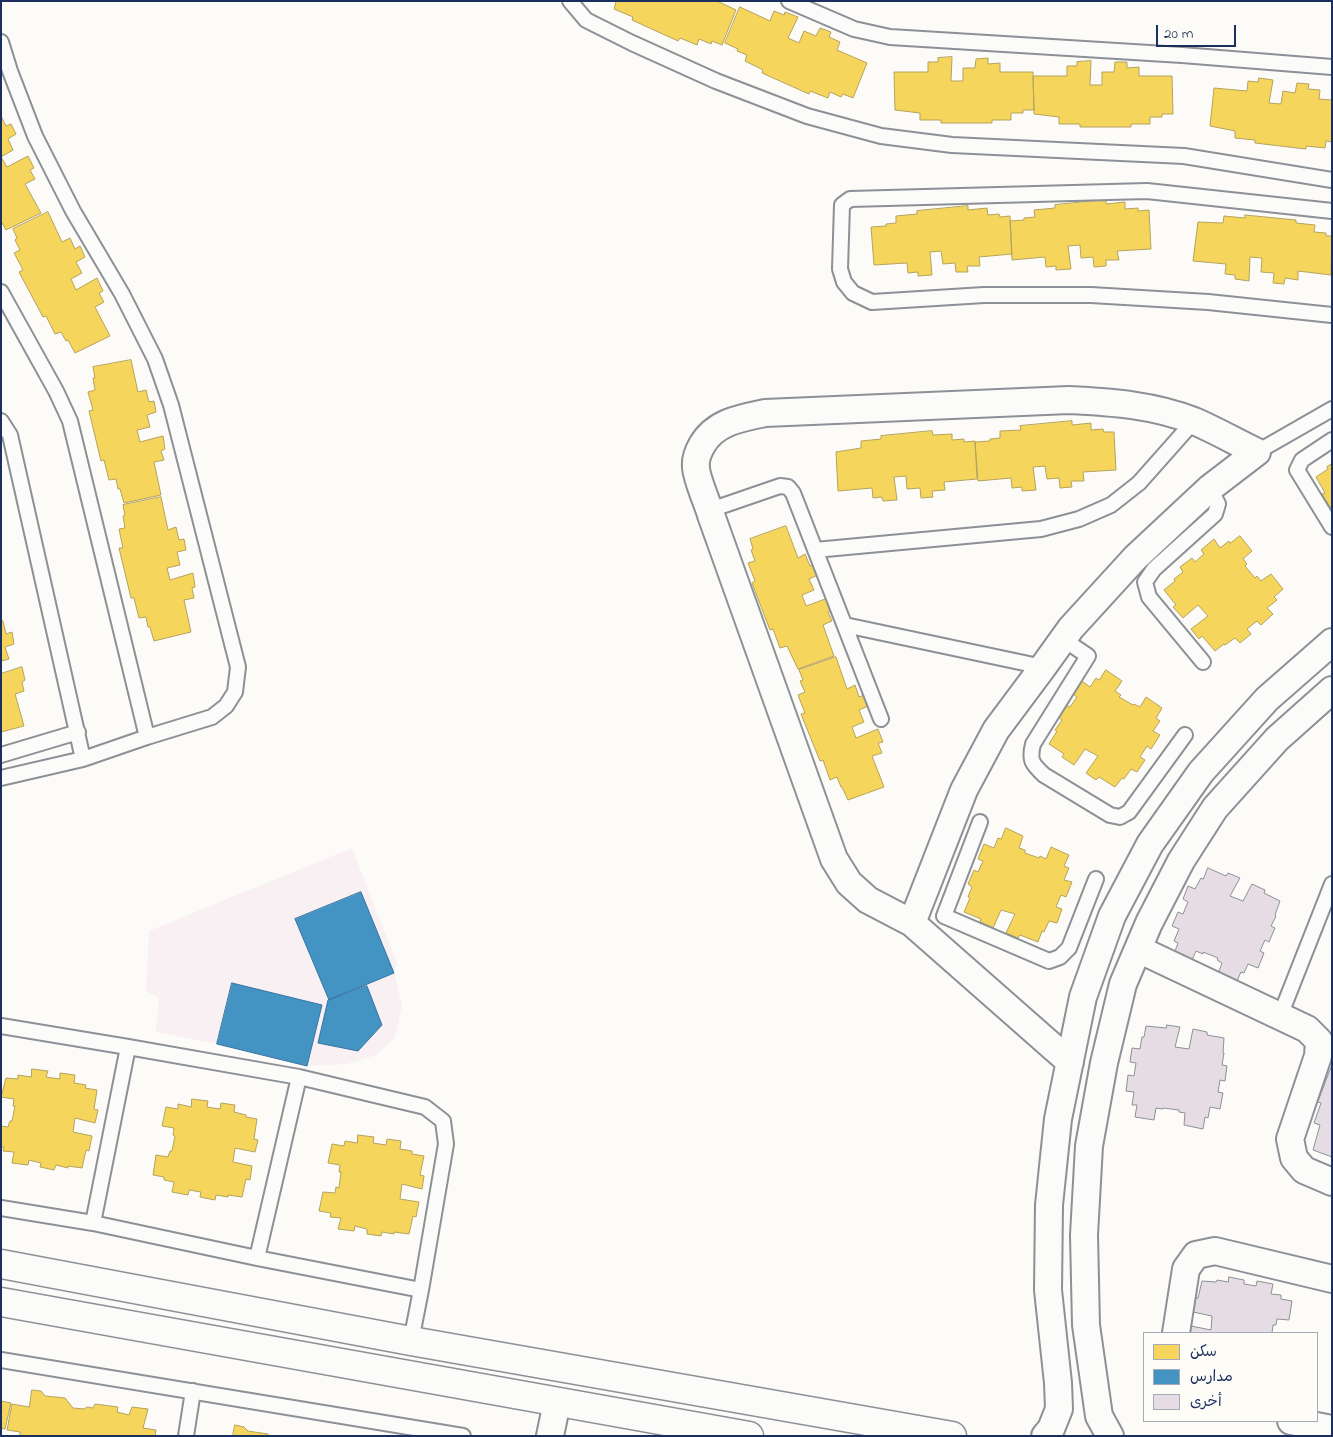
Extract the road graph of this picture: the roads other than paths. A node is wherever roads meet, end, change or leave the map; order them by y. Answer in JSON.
{"nodes":[{"id":1,"x":570,"y":1,"type":"edge"},
{"id":2,"x":789,"y":1,"type":"edge"},
{"id":3,"x":1,"y":42,"type":"edge"},
{"id":4,"x":1332,"y":67,"type":"edge"},
{"id":5,"x":1332,"y":180,"type":"edge"},
{"id":6,"x":1332,"y":211,"type":"edge"},
{"id":7,"x":1,"y":292,"type":"edge"},
{"id":8,"x":1332,"y":315,"type":"edge"},
{"id":9,"x":1332,"y":409,"type":"edge"},
{"id":10,"x":1194,"y":421,"type":"junction"},
{"id":11,"x":1,"y":422,"type":"edge"},
{"id":12,"x":1332,"y":440,"type":"edge"},
{"id":13,"x":1257,"y":452,"type":"junction"},
{"id":14,"x":1210,"y":488,"type":"junction"},
{"id":15,"x":711,"y":515,"type":"junction"},
{"id":16,"x":1332,"y":527,"type":"edge"},
{"id":17,"x":815,"y":550,"type":"junction"},
{"id":18,"x":845,"y":625,"type":"junction"},
{"id":19,"x":1063,"y":639,"type":"junction"},
{"id":20,"x":1332,"y":642,"type":"edge"},
{"id":21,"x":1203,"y":662,"type":"dead end"},
{"id":22,"x":1042,"y":667,"type":"junction"},
{"id":23,"x":1332,"y":690,"type":"edge"},
{"id":24,"x":881,"y":719,"type":"dead end"},
{"id":25,"x":78,"y":732,"type":"junction"},
{"id":26,"x":1185,"y":735,"type":"dead end"},
{"id":27,"x":147,"y":737,"type":"junction"},
{"id":28,"x":1,"y":755,"type":"edge"},
{"id":29,"x":83,"y":759,"type":"junction"},
{"id":30,"x":1,"y":778,"type":"edge"},
{"id":31,"x":980,"y":822,"type":"dead end"},
{"id":32,"x":1096,"y":880,"type":"dead end"},
{"id":33,"x":1332,"y":884,"type":"edge"},
{"id":34,"x":912,"y":923,"type":"junction"},
{"id":35,"x":939,"y":929,"type":"junction"},
{"id":36,"x":1138,"y":949,"type":"junction"},
{"id":37,"x":1280,"y":1016,"type":"junction"},
{"id":38,"x":1,"y":1026,"type":"edge"},
{"id":39,"x":128,"y":1047,"type":"junction"},
{"id":40,"x":1070,"y":1062,"type":"junction"},
{"id":41,"x":299,"y":1077,"type":"junction"},
{"id":42,"x":1332,"y":1182,"type":"edge"},
{"id":43,"x":1,"y":1208,"type":"edge"},
{"id":44,"x":93,"y":1223,"type":"junction"},
{"id":45,"x":256,"y":1258,"type":"junction"},
{"id":46,"x":1,"y":1264,"type":"edge"},
{"id":47,"x":1332,"y":1279,"type":"edge"},
{"id":48,"x":421,"y":1290,"type":"junction"},
{"id":49,"x":1,"y":1302,"type":"edge"},
{"id":50,"x":1176,"y":1332,"type":"edge"},
{"id":51,"x":410,"y":1341,"type":"junction"},
{"id":52,"x":1,"y":1360,"type":"edge"},
{"id":53,"x":194,"y":1391,"type":"junction"},
{"id":54,"x":557,"y":1402,"type":"junction"},
{"id":55,"x":1296,"y":1422,"type":"edge"},
{"id":56,"x":1332,"y":1429,"type":"edge"},
{"id":57,"x":186,"y":1436,"type":"edge"},
{"id":58,"x":463,"y":1436,"type":"edge"},
{"id":59,"x":550,"y":1436,"type":"edge"},
{"id":60,"x":749,"y":1436,"type":"edge"},
{"id":61,"x":952,"y":1436,"type":"edge"},
{"id":62,"x":1045,"y":1436,"type":"edge"},
{"id":63,"x":1110,"y":1436,"type":"edge"}],
"edges":[{"from":1,"to":5,"type":"lane"},
{"from":2,"to":4,"type":"lane"},
{"from":3,"to":27,"type":"lane"},
{"from":6,"to":8,"type":"lane"},
{"from":7,"to":27,"type":"lane"},
{"from":9,"to":13,"type":"lane"},
{"from":10,"to":13,"type":"street"},
{"from":10,"to":15,"type":"street"},
{"from":10,"to":17,"type":"lane"},
{"from":11,"to":25,"type":"lane"},
{"from":12,"to":16,"type":"lane"},
{"from":13,"to":14,"type":"street"},
{"from":14,"to":19,"type":"street"},
{"from":14,"to":21,"type":"lane"},
{"from":15,"to":17,"type":"lane"},
{"from":15,"to":34,"type":"street"},
{"from":17,"to":18,"type":"lane"},
{"from":18,"to":22,"type":"lane"},
{"from":18,"to":24,"type":"lane"},
{"from":19,"to":22,"type":"street"},
{"from":19,"to":26,"type":"lane"},
{"from":20,"to":40,"type":"street"},
{"from":22,"to":34,"type":"street"},
{"from":23,"to":36,"type":"street"},
{"from":25,"to":28,"type":"lane"},
{"from":25,"to":29,"type":"lane"},
{"from":27,"to":29,"type":"lane"},
{"from":29,"to":30,"type":"lane"},
{"from":31,"to":35,"type":"lane"},
{"from":32,"to":35,"type":"lane"},
{"from":33,"to":37,"type":"lane"},
{"from":34,"to":35,"type":"street"},
{"from":35,"to":40,"type":"street"},
{"from":36,"to":37,"type":"street"},
{"from":36,"to":63,"type":"street"},
{"from":37,"to":42,"type":"street"},
{"from":38,"to":39,"type":"lane"},
{"from":39,"to":41,"type":"lane"},
{"from":39,"to":44,"type":"lane"},
{"from":40,"to":62,"type":"street"},
{"from":41,"to":45,"type":"lane"},
{"from":41,"to":48,"type":"lane"},
{"from":43,"to":44,"type":"lane"},
{"from":44,"to":45,"type":"lane"},
{"from":45,"to":48,"type":"lane"},
{"from":46,"to":51,"type":"street"},
{"from":47,"to":50,"type":"street"},
{"from":48,"to":51,"type":"lane"},
{"from":49,"to":54,"type":"street"},
{"from":51,"to":61,"type":"street"},
{"from":52,"to":53,"type":"lane"},
{"from":53,"to":57,"type":"lane"},
{"from":53,"to":58,"type":"lane"},
{"from":54,"to":59,"type":"street"},
{"from":54,"to":60,"type":"street"},
{"from":55,"to":56,"type":"street"}]}
